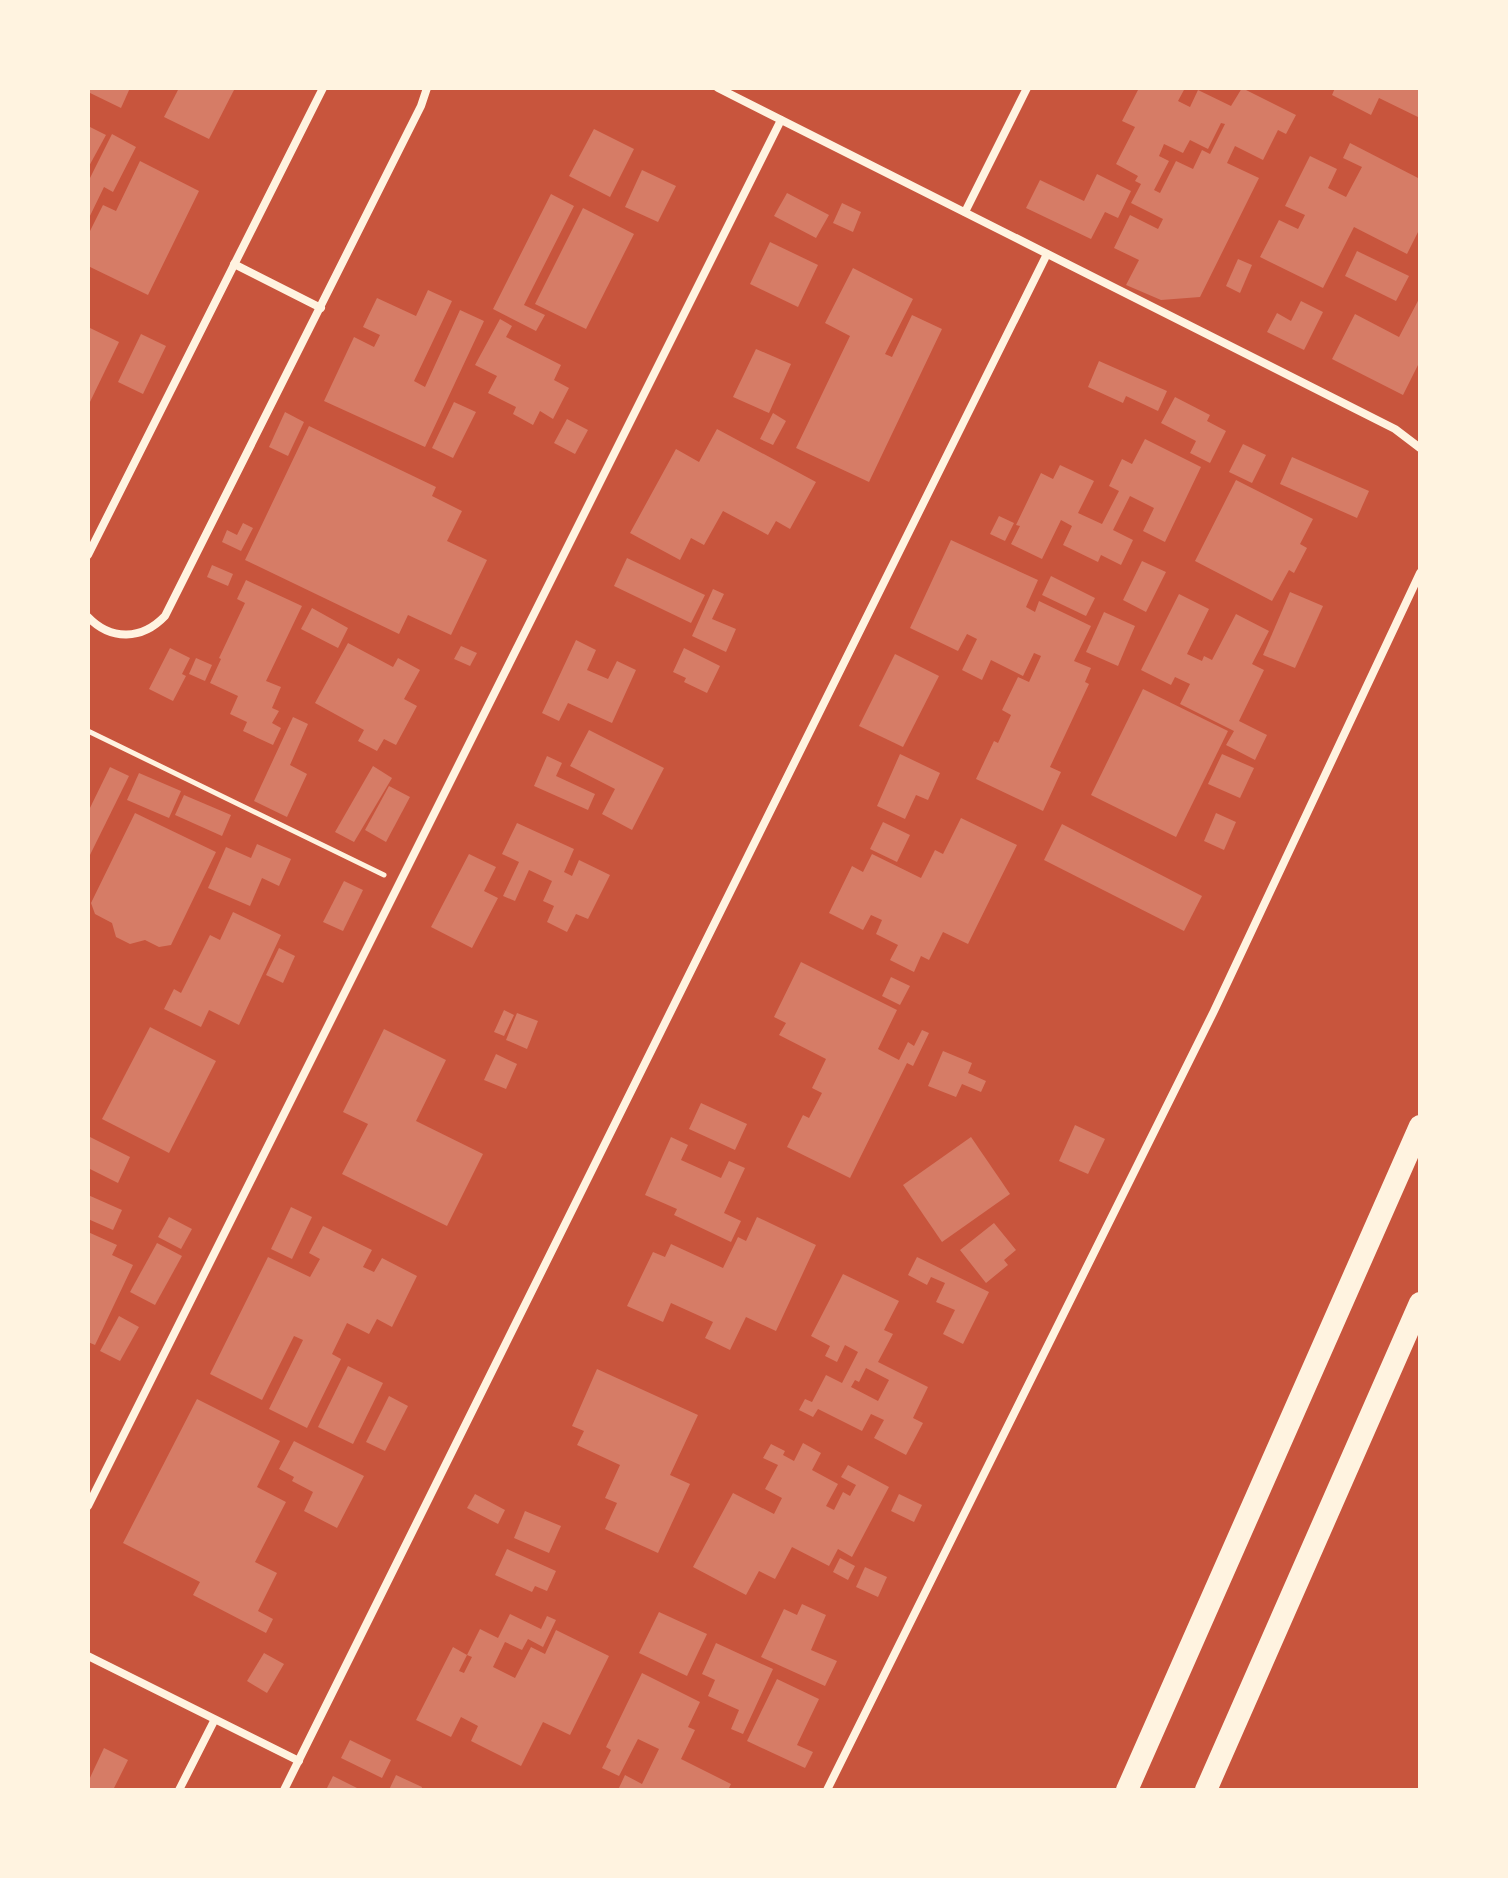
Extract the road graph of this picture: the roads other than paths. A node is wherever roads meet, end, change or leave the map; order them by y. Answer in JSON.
{"nodes":[{"id":1,"x":323,"y":88,"type":"edge"},
{"id":2,"x":427,"y":88,"type":"edge"},
{"id":3,"x":718,"y":88,"type":"edge"},
{"id":4,"x":1027,"y":88,"type":"edge"},
{"id":5,"x":781,"y":120,"type":"junction"},
{"id":6,"x":965,"y":212,"type":"junction"},
{"id":7,"x":1047,"y":254,"type":"junction"},
{"id":8,"x":234,"y":264,"type":"junction"},
{"id":9,"x":321,"y":308,"type":"junction"},
{"id":10,"x":1420,"y":448,"type":"edge"},
{"id":11,"x":88,"y":555,"type":"edge"},
{"id":12,"x":1420,"y":573,"type":"edge"},
{"id":13,"x":88,"y":617,"type":"edge"},
{"id":14,"x":1420,"y":1126,"type":"edge"},
{"id":15,"x":1420,"y":1303,"type":"edge"},
{"id":16,"x":88,"y":1506,"type":"edge"},
{"id":17,"x":88,"y":1656,"type":"edge"},
{"id":18,"x":214,"y":1721,"type":"junction"},
{"id":19,"x":299,"y":1761,"type":"junction"},
{"id":20,"x":179,"y":1790,"type":"edge"},
{"id":21,"x":284,"y":1790,"type":"edge"},
{"id":22,"x":827,"y":1790,"type":"edge"},
{"id":23,"x":1127,"y":1790,"type":"edge"},
{"id":24,"x":1206,"y":1790,"type":"edge"}],
"edges":[{"from":1,"to":8,"type":"street"},
{"from":2,"to":9,"type":"street"},
{"from":3,"to":5,"type":"street"},
{"from":4,"to":6,"type":"street"},
{"from":5,"to":6,"type":"street"},
{"from":5,"to":16,"type":"street"},
{"from":6,"to":7,"type":"street"},
{"from":7,"to":10,"type":"street"},
{"from":7,"to":19,"type":"street"},
{"from":8,"to":9,"type":"street"},
{"from":8,"to":11,"type":"street"},
{"from":9,"to":13,"type":"street"},
{"from":12,"to":22,"type":"street"},
{"from":14,"to":23,"type":"highway"},
{"from":15,"to":24,"type":"highway"},
{"from":17,"to":18,"type":"street"},
{"from":18,"to":19,"type":"street"},
{"from":18,"to":20,"type":"street"},
{"from":19,"to":21,"type":"street"}]}
